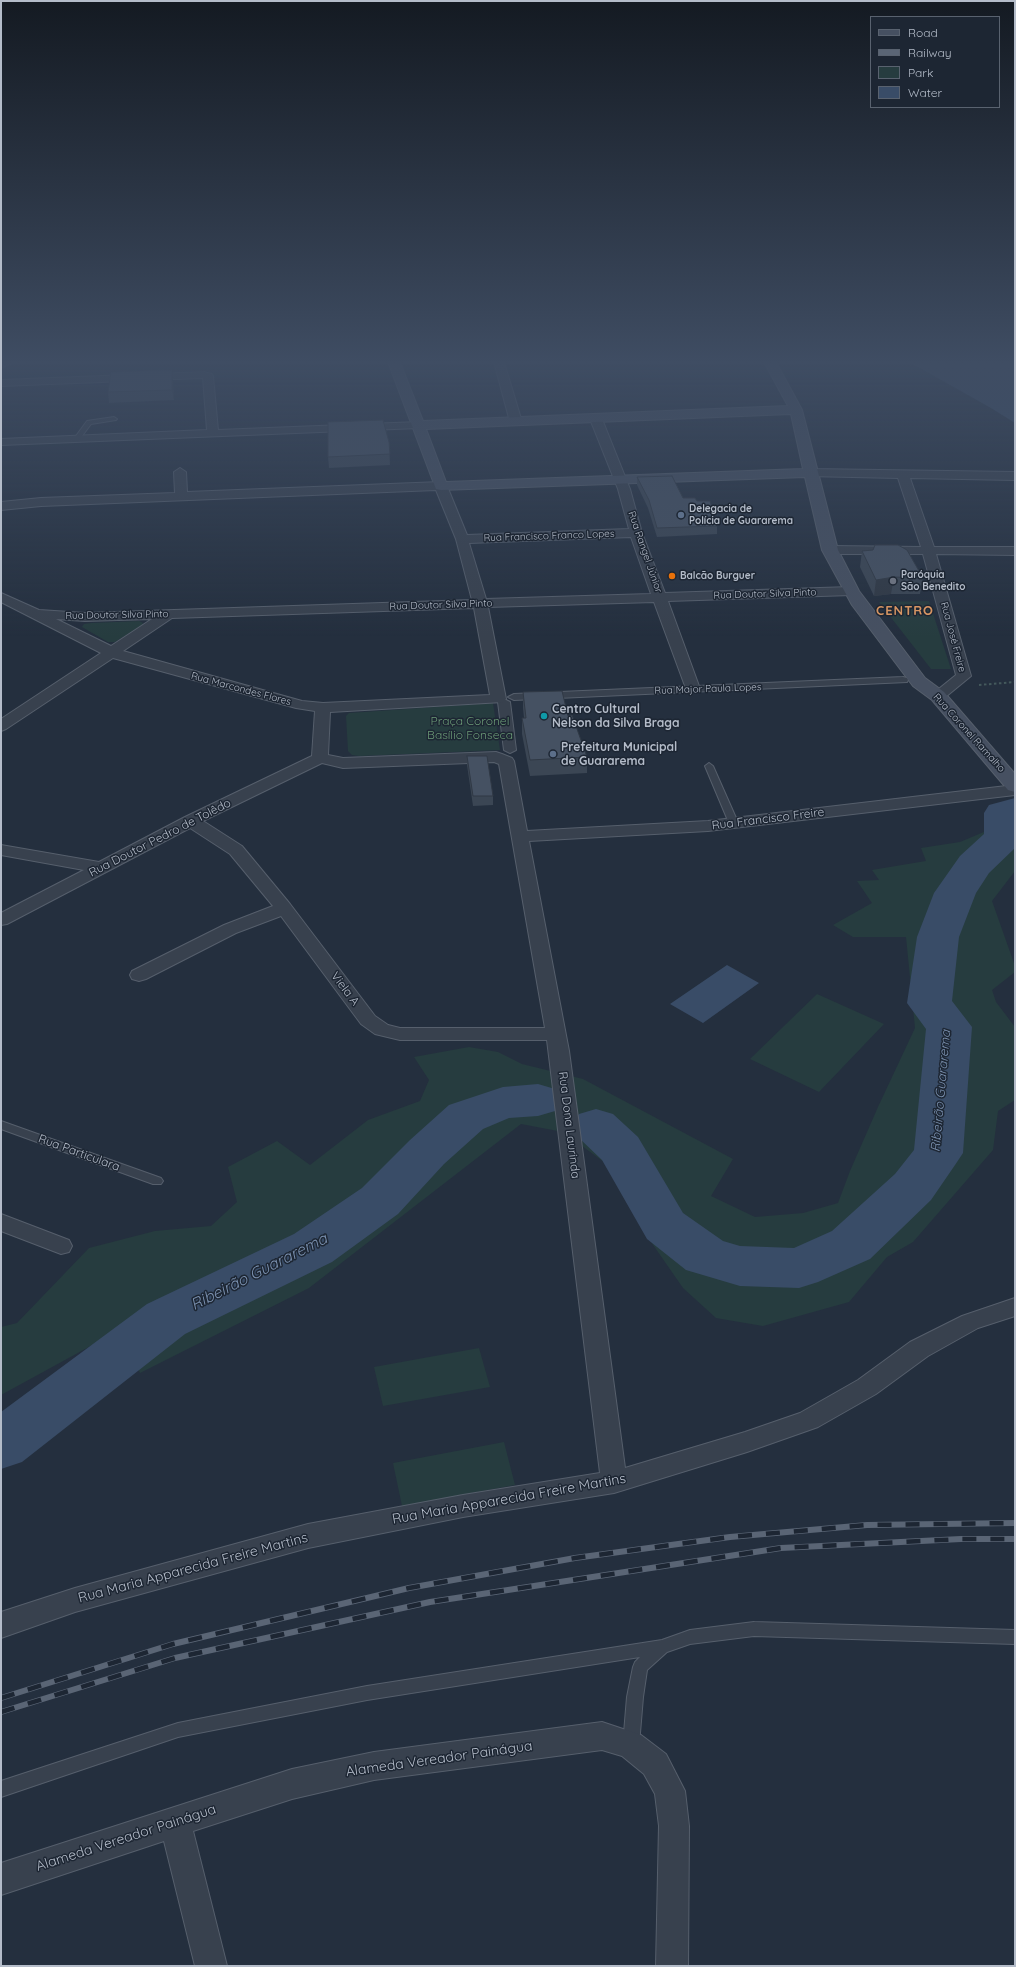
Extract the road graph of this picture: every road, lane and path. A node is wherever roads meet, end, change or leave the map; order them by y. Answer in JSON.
{"nodes":[{"id":1,"x":429,"y":454,"type":"edge"},
{"id":2,"x":610,"y":454,"type":"edge"},
{"id":3,"x":806,"y":454,"type":"edge"},
{"id":4,"x":180,"y":472,"type":"dead end"},
{"id":5,"x":811,"y":473,"type":"junction"},
{"id":6,"x":903,"y":475,"type":"junction"},
{"id":7,"x":1015,"y":476,"type":"edge"},
{"id":8,"x":621,"y":479,"type":"junction"},
{"id":9,"x":441,"y":486,"type":"junction"},
{"id":10,"x":181,"y":496,"type":"junction"},
{"id":11,"x":1,"y":506,"type":"edge"},
{"id":12,"x":636,"y":533,"type":"junction"},
{"id":13,"x":462,"y":539,"type":"junction"},
{"id":14,"x":830,"y":550,"type":"junction"},
{"id":15,"x":929,"y":551,"type":"junction"},
{"id":16,"x":1015,"y":551,"type":"edge"},
{"id":17,"x":851,"y":591,"type":"junction"},
{"id":18,"x":1,"y":597,"type":"edge"},
{"id":19,"x":661,"y":598,"type":"junction"},
{"id":20,"x":480,"y":604,"type":"junction"},
{"id":21,"x":32,"y":613,"type":"junction"},
{"id":22,"x":169,"y":614,"type":"junction"},
{"id":23,"x":85,"y":617,"type":"junction"},
{"id":24,"x":67,"y":630,"type":"junction"},
{"id":25,"x":113,"y":653,"type":"junction"},
{"id":26,"x":903,"y":680,"type":"dead end"},
{"id":27,"x":1015,"y":682,"type":"edge"},
{"id":28,"x":977,"y":685,"type":"dead end"},
{"id":29,"x":692,"y":686,"type":"dead end"},
{"id":30,"x":938,"y":696,"type":"junction"},
{"id":31,"x":505,"y":699,"type":"junction"},
{"id":32,"x":323,"y":708,"type":"junction"},
{"id":33,"x":1,"y":726,"type":"edge"},
{"id":34,"x":510,"y":750,"type":"dead end"},
{"id":35,"x":320,"y":758,"type":"junction"},
{"id":36,"x":709,"y":766,"type":"dead end"},
{"id":37,"x":1015,"y":786,"type":"edge"},
{"id":38,"x":1015,"y":790,"type":"edge"},
{"id":39,"x":191,"y":821,"type":"junction"},
{"id":40,"x":733,"y":823,"type":"junction"},
{"id":41,"x":520,"y":836,"type":"junction"},
{"id":42,"x":1,"y":850,"type":"edge"},
{"id":43,"x":102,"y":868,"type":"junction"},
{"id":44,"x":284,"y":908,"type":"junction"},
{"id":45,"x":1,"y":920,"type":"edge"},
{"id":46,"x":140,"y":975,"type":"dead end"},
{"id":47,"x":555,"y":1034,"type":"junction"},
{"id":48,"x":1,"y":1125,"type":"edge"},
{"id":49,"x":157,"y":1181,"type":"dead end"},
{"id":50,"x":1,"y":1222,"type":"edge"},
{"id":51,"x":61,"y":1246,"type":"dead end"},
{"id":52,"x":1015,"y":1306,"type":"edge"},
{"id":53,"x":614,"y":1482,"type":"junction"},
{"id":54,"x":1,"y":1625,"type":"edge"},
{"id":55,"x":1015,"y":1637,"type":"edge"},
{"id":56,"x":662,"y":1647,"type":"junction"},
{"id":57,"x":631,"y":1745,"type":"junction"},
{"id":58,"x":1,"y":1789,"type":"edge"},
{"id":59,"x":175,"y":1822,"type":"junction"},
{"id":60,"x":1,"y":1878,"type":"edge"},
{"id":61,"x":211,"y":1966,"type":"edge"},
{"id":62,"x":672,"y":1966,"type":"edge"}],
"edges":[{"from":1,"to":9,"type":"main road"},
{"from":2,"to":8,"type":"street","name":"Rua Rangel Júnior"},
{"from":3,"to":5,"type":"main road","name":"Rua Coronel Ramalho"},
{"from":4,"to":10,"type":"street"},
{"from":5,"to":6,"type":"street"},
{"from":5,"to":8,"type":"main road"},
{"from":5,"to":14,"type":"main road","name":"Rua Coronel Ramalho"},
{"from":6,"to":7,"type":"street"},
{"from":6,"to":15,"type":"street","name":"Rua José Freire"},
{"from":8,"to":9,"type":"main road"},
{"from":8,"to":12,"type":"street","name":"Rua Rangel Júnior"},
{"from":9,"to":10,"type":"street"},
{"from":9,"to":13,"type":"street"},
{"from":10,"to":11,"type":"street"},
{"from":12,"to":13,"type":"street","name":"Rua Francisco Franco Lopes"},
{"from":12,"to":19,"type":"street","name":"Rua Rangel Júnior"},
{"from":13,"to":20,"type":"street"},
{"from":14,"to":15,"type":"street"},
{"from":14,"to":17,"type":"main road","name":"Rua Coronel Ramalho"},
{"from":15,"to":16,"type":"street"},
{"from":15,"to":30,"type":"street","name":"Rua José Freire"},
{"from":17,"to":19,"type":"street","name":"Rua Doutor Silva Pinto"},
{"from":17,"to":30,"type":"main road","name":"Rua Coronel Ramalho"},
{"from":18,"to":21,"type":"street","name":"Rua Marcondes Flores"},
{"from":19,"to":20,"type":"street","name":"Rua Doutor Silva Pinto"},
{"from":19,"to":29,"type":"street","name":"Rua Rangel Júnior"},
{"from":20,"to":22,"type":"street","name":"Rua Doutor Silva Pinto"},
{"from":20,"to":31,"type":"street"},
{"from":21,"to":23,"type":"street","name":"Rua Doutor Silva Pinto"},
{"from":21,"to":24,"type":"street","name":"Rua Marcondes Flores"},
{"from":22,"to":23,"type":"street","name":"Rua Doutor Silva Pinto"},
{"from":22,"to":25,"type":"street"},
{"from":23,"to":24,"type":"street"},
{"from":24,"to":25,"type":"street","name":"Rua Marcondes Flores"},
{"from":25,"to":32,"type":"street","name":"Rua Marcondes Flores"},
{"from":25,"to":33,"type":"street"},
{"from":26,"to":31,"type":"street","name":"Rua Major Paula Lopes"},
{"from":27,"to":28,"type":"path"},
{"from":30,"to":37,"type":"main road","name":"Rua Coronel Ramalho"},
{"from":31,"to":32,"type":"street","name":"Rua Marcondes Flores"},
{"from":31,"to":34,"type":"street"},
{"from":32,"to":35,"type":"street"},
{"from":35,"to":39,"type":"street","name":"Rua Doutor Pedro de Tolêdo"},
{"from":35,"to":41,"type":"street","name":"Rua Dona Laurinda"},
{"from":36,"to":40,"type":"lane"},
{"from":38,"to":40,"type":"street","name":"Rua Francisco Freire"},
{"from":39,"to":43,"type":"street","name":"Rua Doutor Pedro de Tolêdo"},
{"from":39,"to":44,"type":"street","name":"Viela A"},
{"from":40,"to":41,"type":"street","name":"Rua Francisco Freire"},
{"from":41,"to":47,"type":"street","name":"Rua Dona Laurinda"},
{"from":42,"to":43,"type":"street"},
{"from":43,"to":45,"type":"street","name":"Rua Doutor Pedro de Tolêdo"},
{"from":44,"to":46,"type":"street"},
{"from":44,"to":47,"type":"street","name":"Viela A"},
{"from":47,"to":53,"type":"street","name":"Rua Dona Laurinda"},
{"from":48,"to":49,"type":"lane","name":"Rua Particulara"},
{"from":50,"to":51,"type":"street"},
{"from":52,"to":53,"type":"street","name":"Rua Maria Apparecida Freire Martins"},
{"from":53,"to":54,"type":"street","name":"Rua Maria Apparecida Freire Martins"},
{"from":55,"to":56,"type":"lane"},
{"from":56,"to":57,"type":"lane"},
{"from":56,"to":58,"type":"lane"},
{"from":57,"to":59,"type":"street","name":"Alameda Vereador Painágua"},
{"from":57,"to":62,"type":"street","name":"Alameda Vereador Painágua"},
{"from":59,"to":60,"type":"street","name":"Alameda Vereador Painágua"},
{"from":59,"to":61,"type":"street"}]}
